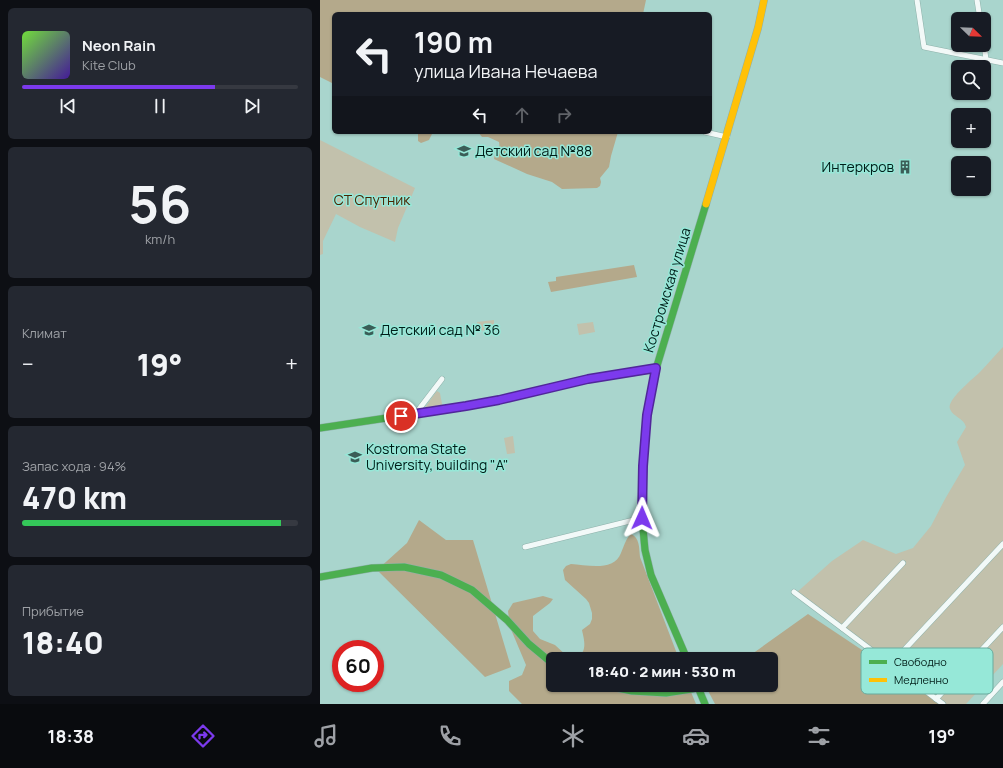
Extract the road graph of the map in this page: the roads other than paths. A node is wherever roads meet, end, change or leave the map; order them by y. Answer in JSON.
{"nodes":[{"id":1,"x":764,"y":0,"type":"edge"},
{"id":2,"x":917,"y":0,"type":"edge"},
{"id":3,"x":977,"y":0,"type":"edge"},
{"id":4,"x":979,"y":12,"type":"edge"},
{"id":5,"x":985,"y":52,"type":"edge"},
{"id":6,"x":986,"y":60,"type":"joint"},
{"id":7,"x":991,"y":61,"type":"edge"},
{"id":8,"x":1003,"y":63,"type":"edge"},
{"id":9,"x":712,"y":134,"type":"edge"},
{"id":10,"x":727,"y":137,"type":"junction"},
{"id":11,"x":656,"y":368,"type":"junction"},
{"id":12,"x":442,"y":379,"type":"dead end"},
{"id":13,"x":416,"y":414,"type":"junction"},
{"id":14,"x":320,"y":428,"type":"edge"},
{"id":15,"x":642,"y":518,"type":"junction"},
{"id":16,"x":1003,"y":544,"type":"edge"},
{"id":17,"x":525,"y":547,"type":"dead end"},
{"id":18,"x":903,"y":563,"type":"dead end"},
{"id":19,"x":320,"y":577,"type":"edge"},
{"id":20,"x":794,"y":592,"type":"dead end"},
{"id":21,"x":1003,"y":627,"type":"edge"},
{"id":22,"x":842,"y":628,"type":"junction"},
{"id":23,"x":869,"y":648,"type":"edge"},
{"id":24,"x":906,"y":648,"type":"edge"},
{"id":25,"x":983,"y":648,"type":"edge"},
{"id":26,"x":684,"y":652,"type":"edge"},
{"id":27,"x":546,"y":658,"type":"edge"},
{"id":28,"x":1003,"y":682,"type":"edge"},
{"id":29,"x":649,"y":692,"type":"edge"},
{"id":30,"x":671,"y":692,"type":"edge"},
{"id":31,"x":700,"y":692,"type":"edge"},
{"id":32,"x":993,"y":693,"type":"edge"},
{"id":33,"x":931,"y":694,"type":"edge"},
{"id":34,"x":940,"y":694,"type":"edge"},
{"id":35,"x":992,"y":694,"type":"edge"},
{"id":36,"x":936,"y":698,"type":"junction"},
{"id":37,"x":705,"y":704,"type":"edge"},
{"id":38,"x":943,"y":704,"type":"edge"},
{"id":39,"x":983,"y":704,"type":"edge"}],
"edges":[{"from":1,"to":10,"type":"main road","name":"Костромская улица"},
{"from":2,"to":6,"type":"street"},
{"from":3,"to":4,"type":"street"},
{"from":5,"to":6,"type":"street"},
{"from":7,"to":8,"type":"street"},
{"from":9,"to":10,"type":"street"},
{"from":10,"to":11,"type":"main road","name":"Костромская улица"},
{"from":11,"to":13,"type":"main road"},
{"from":11,"to":15,"type":"main road","name":"Костромская улица"},
{"from":12,"to":13,"type":"street"},
{"from":13,"to":14,"type":"main road"},
{"from":15,"to":17,"type":"street"},
{"from":15,"to":26,"type":"main road","name":"Костромская улица"},
{"from":16,"to":24,"type":"street"},
{"from":18,"to":22,"type":"street"},
{"from":19,"to":27,"type":"main road"},
{"from":20,"to":22,"type":"street"},
{"from":21,"to":25,"type":"street"},
{"from":22,"to":23,"type":"street"},
{"from":28,"to":32,"type":"street"},
{"from":29,"to":30,"type":"main road"},
{"from":31,"to":37,"type":"main road"},
{"from":33,"to":36,"type":"street"},
{"from":34,"to":36,"type":"street"},
{"from":35,"to":39,"type":"street"},
{"from":36,"to":38,"type":"street"}]}
